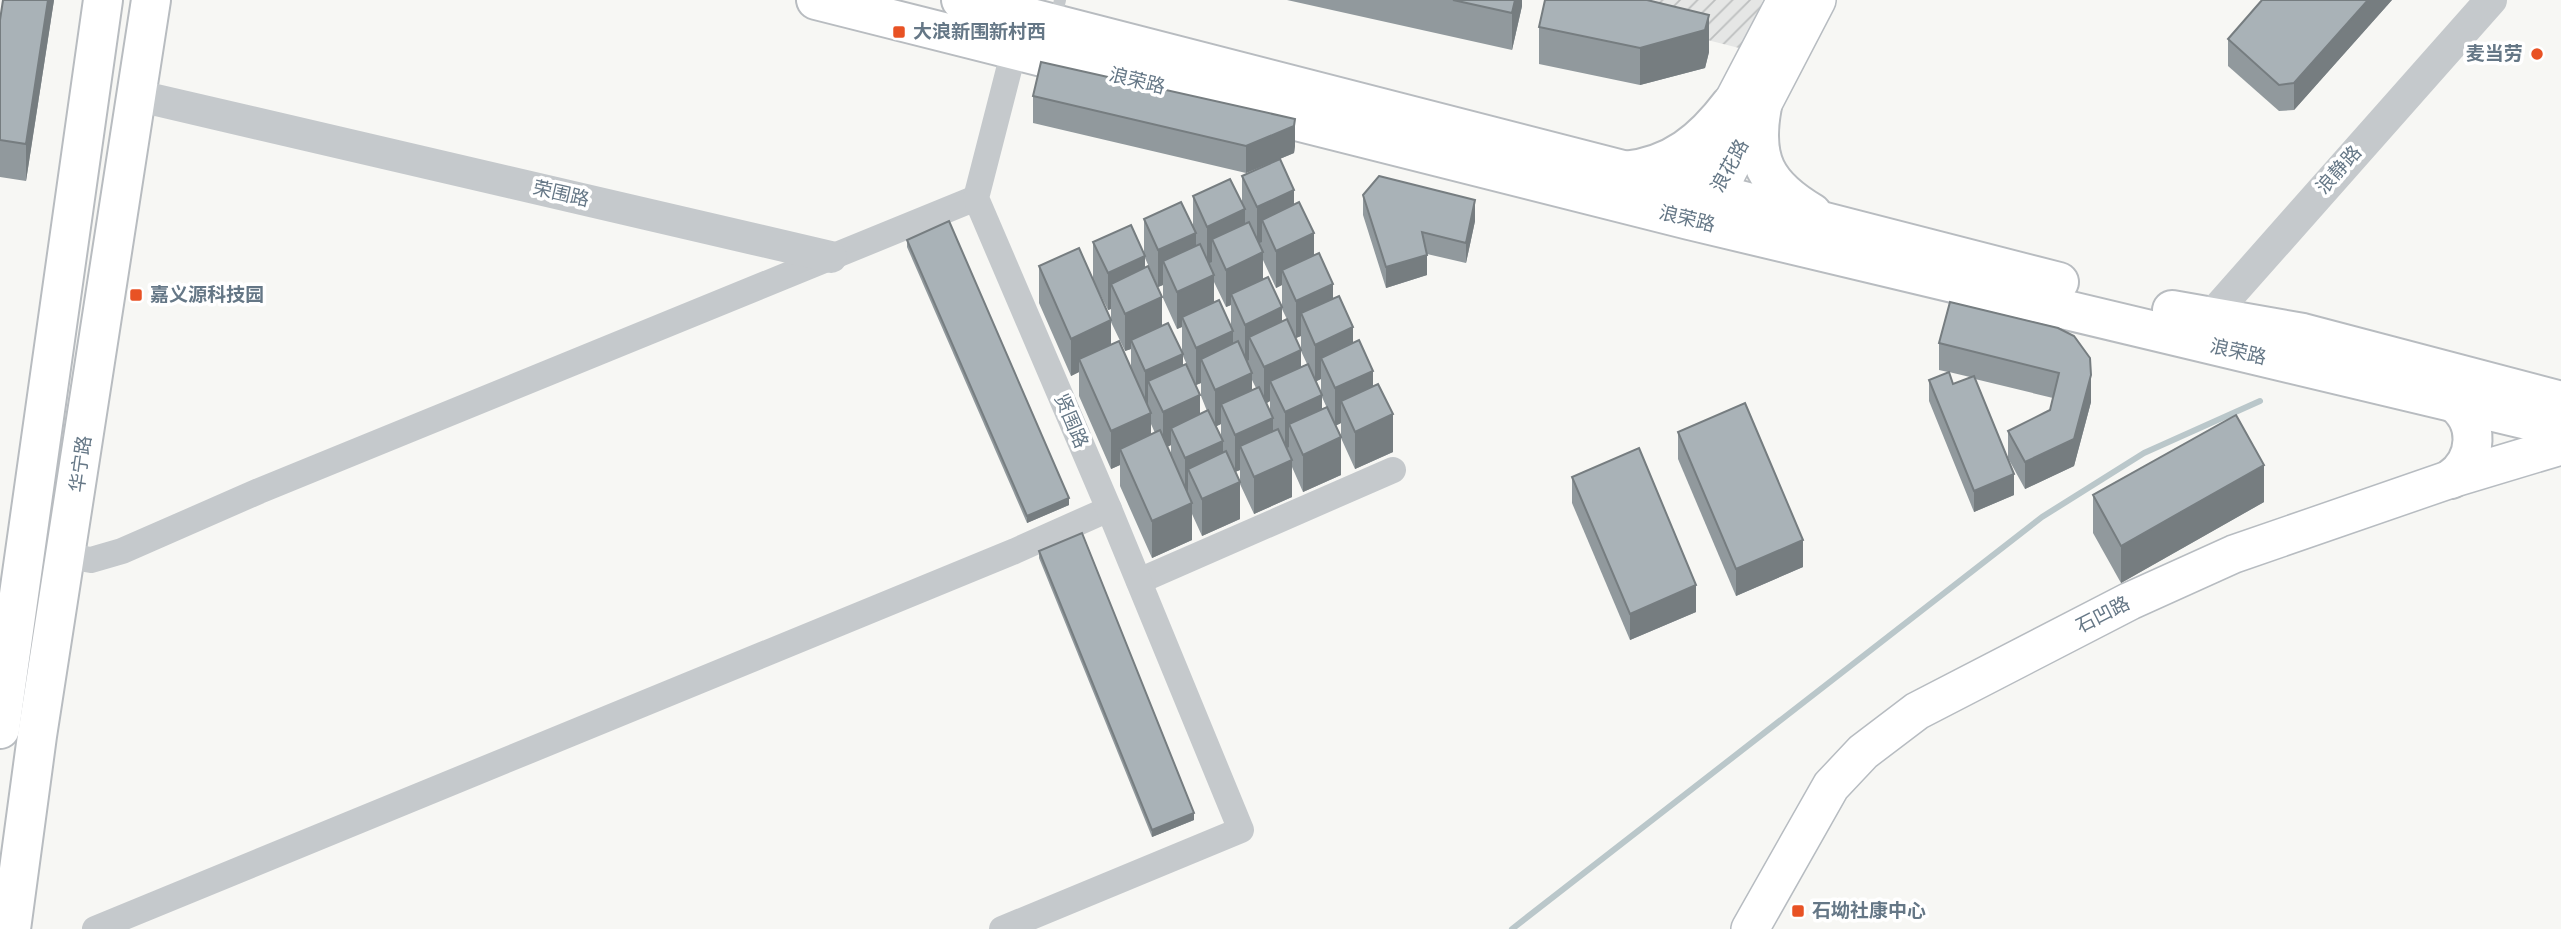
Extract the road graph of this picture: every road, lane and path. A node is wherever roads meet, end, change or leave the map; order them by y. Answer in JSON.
{"nodes":[{"id":1,"x":103,"y":0,"type":"edge"},
{"id":2,"x":151,"y":0,"type":"edge"},
{"id":3,"x":816,"y":0,"type":"edge"},
{"id":4,"x":961,"y":0,"type":"edge"},
{"id":5,"x":1786,"y":0,"type":"edge"},
{"id":6,"x":1817,"y":0,"type":"edge"},
{"id":7,"x":2491,"y":0,"type":"edge"},
{"id":8,"x":1057,"y":12,"type":"edge"},
{"id":9,"x":1014,"y":50,"type":"junction"},
{"id":10,"x":139,"y":96,"type":"junction"},
{"id":11,"x":1747,"y":105,"type":"junction"},
{"id":12,"x":1619,"y":172,"type":"junction"},
{"id":13,"x":976,"y":198,"type":"junction"},
{"id":14,"x":1697,"y":201,"type":"junction"},
{"id":15,"x":1832,"y":225,"type":"junction"},
{"id":16,"x":831,"y":257,"type":"junction"},
{"id":17,"x":2198,"y":330,"type":"junction"},
{"id":18,"x":2452,"y":401,"type":"junction"},
{"id":19,"x":2561,"y":401,"type":"edge"},
{"id":20,"x":2561,"y":428,"type":"edge"},
{"id":21,"x":2561,"y":446,"type":"edge"},
{"id":22,"x":1393,"y":470,"type":"dead end"},
{"id":23,"x":2561,"y":471,"type":"edge"},
{"id":24,"x":2451,"y":480,"type":"junction"},
{"id":25,"x":1109,"y":509,"type":"junction"},
{"id":26,"x":67,"y":556,"type":"junction"},
{"id":27,"x":1139,"y":581,"type":"junction"},
{"id":28,"x":0,"y":729,"type":"edge"},
{"id":29,"x":11,"y":929,"type":"edge"},
{"id":30,"x":95,"y":929,"type":"edge"},
{"id":31,"x":1002,"y":929,"type":"edge"},
{"id":32,"x":1750,"y":929,"type":"edge"},
{"id":33,"x":1773,"y":929,"type":"edge"}],
"edges":[{"from":1,"to":28,"type":"main road"},
{"from":2,"to":10,"type":"main road","name":"华宁路"},
{"from":3,"to":9,"type":"main road","name":"浪荣路"},
{"from":4,"to":8,"type":"main road","name":"浪荣路"},
{"from":5,"to":11,"type":"main road","name":"浪花路"},
{"from":6,"to":11,"type":"main road","name":"浪花路"},
{"from":7,"to":17,"type":"street","name":"浪静路"},
{"from":8,"to":9,"type":"street"},
{"from":8,"to":12,"type":"main road","name":"浪荣路"},
{"from":9,"to":13,"type":"street"},
{"from":9,"to":14,"type":"main road","name":"浪荣路"},
{"from":10,"to":16,"type":"street","name":"荣围路"},
{"from":10,"to":26,"type":"main road","name":"华宁路"},
{"from":11,"to":12,"type":"main road"},
{"from":11,"to":14,"type":"main road","name":"浪花路"},
{"from":11,"to":15,"type":"main road"},
{"from":12,"to":14,"type":"main road","name":"浪荣路"},
{"from":13,"to":16,"type":"street"},
{"from":13,"to":25,"type":"street","name":"贤围路"},
{"from":14,"to":15,"type":"main road","name":"浪荣路"},
{"from":14,"to":17,"type":"main road","name":"浪荣路"},
{"from":15,"to":17,"type":"main road","name":"浪荣路"},
{"from":16,"to":26,"type":"street"},
{"from":17,"to":18,"type":"main road","name":"浪荣路"},
{"from":17,"to":19,"type":"main road","name":"浪荣路"},
{"from":18,"to":20,"type":"main road","name":"浪荣路"},
{"from":18,"to":24,"type":"main road"},
{"from":21,"to":24,"type":"main road","name":"石凹路"},
{"from":22,"to":27,"type":"street"},
{"from":23,"to":33,"type":"main road","name":"石凹路"},
{"from":24,"to":32,"type":"main road","name":"石凹路"},
{"from":25,"to":27,"type":"street","name":"贤围路"},
{"from":25,"to":30,"type":"street"},
{"from":26,"to":29,"type":"main road","name":"华宁路"},
{"from":27,"to":31,"type":"street","name":"贤围路"}]}
